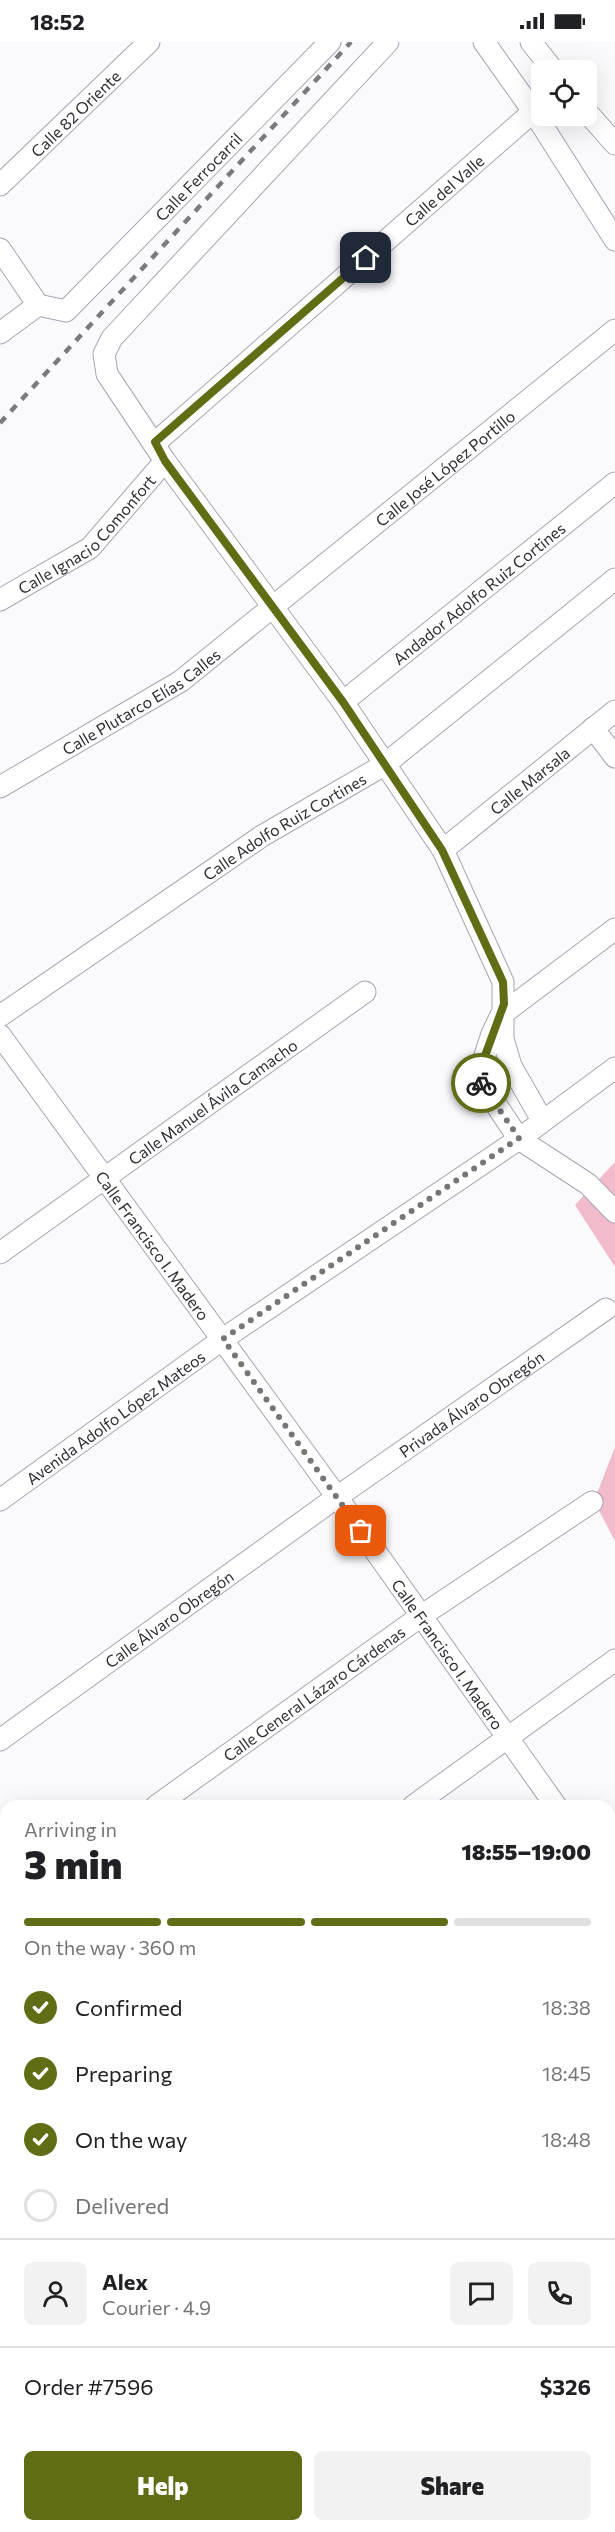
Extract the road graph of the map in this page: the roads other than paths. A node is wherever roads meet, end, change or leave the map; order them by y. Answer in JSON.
{"nodes":[{"id":1,"x":149,"y":42,"type":"edge"},
{"id":2,"x":330,"y":42,"type":"edge"},
{"id":3,"x":388,"y":42,"type":"edge"},
{"id":4,"x":484,"y":42,"type":"edge"},
{"id":5,"x":531,"y":42,"type":"edge"},
{"id":6,"x":545,"y":60,"type":"edge"},
{"id":7,"x":531,"y":100,"type":"edge"},
{"id":8,"x":531,"y":112,"type":"edge"},
{"id":9,"x":597,"y":124,"type":"edge"},
{"id":10,"x":548,"y":126,"type":"edge"},
{"id":11,"x":615,"y":144,"type":"edge"},
{"id":12,"x":0,"y":184,"type":"edge"},
{"id":13,"x":615,"y":240,"type":"edge"},
{"id":14,"x":0,"y":249,"type":"edge"},
{"id":15,"x":38,"y":305,"type":"junction"},
{"id":16,"x":615,"y":330,"type":"edge"},
{"id":17,"x":0,"y":333,"type":"edge"},
{"id":18,"x":160,"y":452,"type":"junction"},
{"id":19,"x":615,"y":483,"type":"edge"},
{"id":20,"x":615,"y":579,"type":"edge"},
{"id":21,"x":0,"y":600,"type":"edge"},
{"id":22,"x":274,"y":607,"type":"junction"},
{"id":23,"x":343,"y":702,"type":"junction"},
{"id":24,"x":615,"y":711,"type":"edge"},
{"id":25,"x":593,"y":728,"type":"junction"},
{"id":26,"x":615,"y":757,"type":"edge"},
{"id":27,"x":384,"y":765,"type":"junction"},
{"id":28,"x":0,"y":787,"type":"edge"},
{"id":29,"x":442,"y":850,"type":"junction"},
{"id":30,"x":615,"y":928,"type":"edge"},
{"id":31,"x":365,"y":992,"type":"dead end"},
{"id":32,"x":501,"y":1015,"type":"junction"},
{"id":33,"x":0,"y":1016,"type":"edge"},
{"id":34,"x":0,"y":1035,"type":"edge"},
{"id":35,"x":615,"y":1068,"type":"edge"},
{"id":36,"x":542,"y":1120,"type":"junction"},
{"id":37,"x":519,"y":1138,"type":"junction"},
{"id":38,"x":105,"y":1180,"type":"junction"},
{"id":39,"x":588,"y":1184,"type":"junction"},
{"id":40,"x":615,"y":1190,"type":"edge"},
{"id":41,"x":615,"y":1212,"type":"edge"},
{"id":42,"x":0,"y":1253,"type":"edge"},
{"id":43,"x":606,"y":1309,"type":"dead end"},
{"id":44,"x":223,"y":1339,"type":"junction"},
{"id":45,"x":338,"y":1497,"type":"junction"},
{"id":46,"x":0,"y":1500,"type":"edge"},
{"id":47,"x":592,"y":1502,"type":"dead end"},
{"id":48,"x":421,"y":1616,"type":"junction"},
{"id":49,"x":615,"y":1660,"type":"edge"},
{"id":50,"x":507,"y":1738,"type":"junction"},
{"id":51,"x":0,"y":1740,"type":"edge"},
{"id":52,"x":164,"y":1800,"type":"edge"},
{"id":53,"x":421,"y":1800,"type":"edge"},
{"id":54,"x":552,"y":1800,"type":"edge"}],
"edges":[{"from":1,"to":12,"type":"street","name":"Calle 82 Oriente"},
{"from":2,"to":15,"type":"street","name":"Calle Ferrocarril"},
{"from":3,"to":18,"type":"street"},
{"from":4,"to":7,"type":"street"},
{"from":5,"to":6,"type":"street"},
{"from":8,"to":18,"type":"street","name":"Calle del Valle"},
{"from":9,"to":11,"type":"street"},
{"from":10,"to":13,"type":"street"},
{"from":14,"to":15,"type":"street"},
{"from":15,"to":17,"type":"street"},
{"from":16,"to":22,"type":"street","name":"Calle José López Portillo"},
{"from":18,"to":21,"type":"street","name":"Calle Ignacio Comonfort"},
{"from":18,"to":22,"type":"street"},
{"from":19,"to":23,"type":"street","name":"Andador Adolfo Ruiz Cortines"},
{"from":20,"to":27,"type":"street","name":"Calle Adolfo Ruiz Cortines"},
{"from":22,"to":23,"type":"street"},
{"from":22,"to":28,"type":"street","name":"Calle Plutarco Elías Calles"},
{"from":23,"to":27,"type":"street"},
{"from":24,"to":25,"type":"street","name":"Calle Marsala"},
{"from":25,"to":26,"type":"street"},
{"from":25,"to":29,"type":"street","name":"Calle Marsala"},
{"from":27,"to":29,"type":"street"},
{"from":27,"to":33,"type":"street","name":"Calle Adolfo Ruiz Cortines"},
{"from":29,"to":32,"type":"street"},
{"from":30,"to":32,"type":"street"},
{"from":31,"to":38,"type":"street","name":"Calle Manuel Ávila Camacho"},
{"from":32,"to":36,"type":"street"},
{"from":32,"to":37,"type":"street"},
{"from":34,"to":38,"type":"street","name":"Calle Francisco I. Madero"},
{"from":35,"to":36,"type":"street","name":"Avenida Adolfo López Mateos"},
{"from":36,"to":37,"type":"street","name":"Avenida Adolfo López Mateos"},
{"from":37,"to":39,"type":"street"},
{"from":37,"to":44,"type":"street","name":"Avenida Adolfo López Mateos"},
{"from":38,"to":42,"type":"street","name":"Calle Manuel Ávila Camacho"},
{"from":38,"to":44,"type":"street","name":"Calle Francisco I. Madero"},
{"from":39,"to":40,"type":"street"},
{"from":39,"to":41,"type":"street"},
{"from":43,"to":45,"type":"street","name":"Privada Álvaro Obregón"},
{"from":44,"to":45,"type":"street","name":"Calle Francisco I. Madero"},
{"from":44,"to":46,"type":"street","name":"Avenida Adolfo López Mateos"},
{"from":45,"to":48,"type":"street","name":"Calle Francisco I. Madero"},
{"from":45,"to":51,"type":"street","name":"Calle Álvaro Obregón"},
{"from":47,"to":48,"type":"street","name":"Calle General Lázaro Cárdenas"},
{"from":48,"to":50,"type":"street","name":"Calle Francisco I. Madero"},
{"from":48,"to":52,"type":"street","name":"Calle General Lázaro Cárdenas"},
{"from":49,"to":50,"type":"street"},
{"from":50,"to":53,"type":"street"},
{"from":50,"to":54,"type":"street","name":"Calle Francisco I. Madero"}]}
